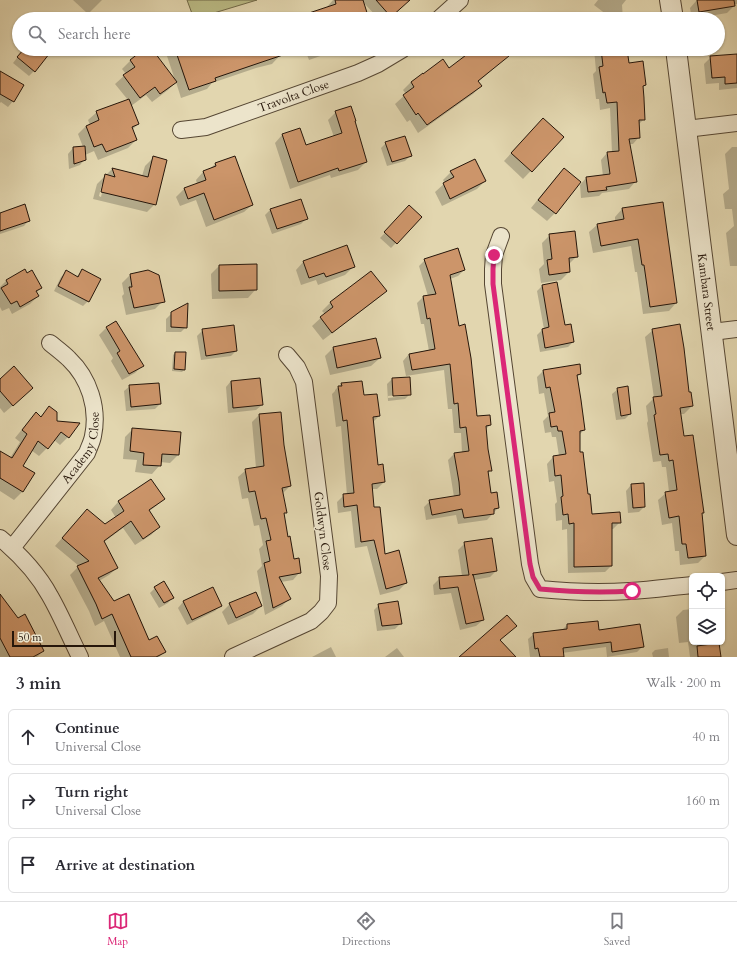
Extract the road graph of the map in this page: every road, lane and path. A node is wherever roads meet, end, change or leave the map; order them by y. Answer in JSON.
{"nodes":[{"id":1,"x":460,"y":0,"type":"edge"},
{"id":2,"x":670,"y":0,"type":"edge"},
{"id":3,"x":447,"y":12,"type":"edge"},
{"id":4,"x":672,"y":12,"type":"edge"},
{"id":5,"x":391,"y":56,"type":"edge"},
{"id":6,"x":677,"y":56,"type":"edge"},
{"id":7,"x":737,"y":122,"type":"edge"},
{"id":8,"x":686,"y":129,"type":"junction"},
{"id":9,"x":181,"y":130,"type":"dead end"},
{"id":10,"x":501,"y":236,"type":"dead end"},
{"id":11,"x":737,"y":329,"type":"edge"},
{"id":12,"x":712,"y":332,"type":"junction"},
{"id":13,"x":50,"y":343,"type":"dead end"},
{"id":14,"x":287,"y":355,"type":"dead end"},
{"id":15,"x":737,"y":534,"type":"edge"},
{"id":16,"x":0,"y":538,"type":"edge"},
{"id":17,"x":12,"y":548,"type":"junction"},
{"id":18,"x":737,"y":580,"type":"edge"},
{"id":19,"x":725,"y":582,"type":"edge"},
{"id":20,"x":689,"y":585,"type":"edge"},
{"id":21,"x":80,"y":657,"type":"edge"},
{"id":22,"x":233,"y":657,"type":"edge"}],
"edges":[{"from":1,"to":3,"type":"street"},
{"from":2,"to":4,"type":"street"},
{"from":5,"to":9,"type":"street","name":"Travolta Close"},
{"from":6,"to":8,"type":"street","name":"Kambara Street"},
{"from":7,"to":8,"type":"street"},
{"from":8,"to":12,"type":"street","name":"Kambara Street"},
{"from":10,"to":20,"type":"street"},
{"from":11,"to":12,"type":"street"},
{"from":12,"to":15,"type":"street","name":"Kambara Street"},
{"from":13,"to":17,"type":"street","name":"Academy Close"},
{"from":14,"to":22,"type":"street","name":"Goldwyn Close"},
{"from":16,"to":17,"type":"street"},
{"from":17,"to":21,"type":"street"},
{"from":18,"to":19,"type":"street"}]}
